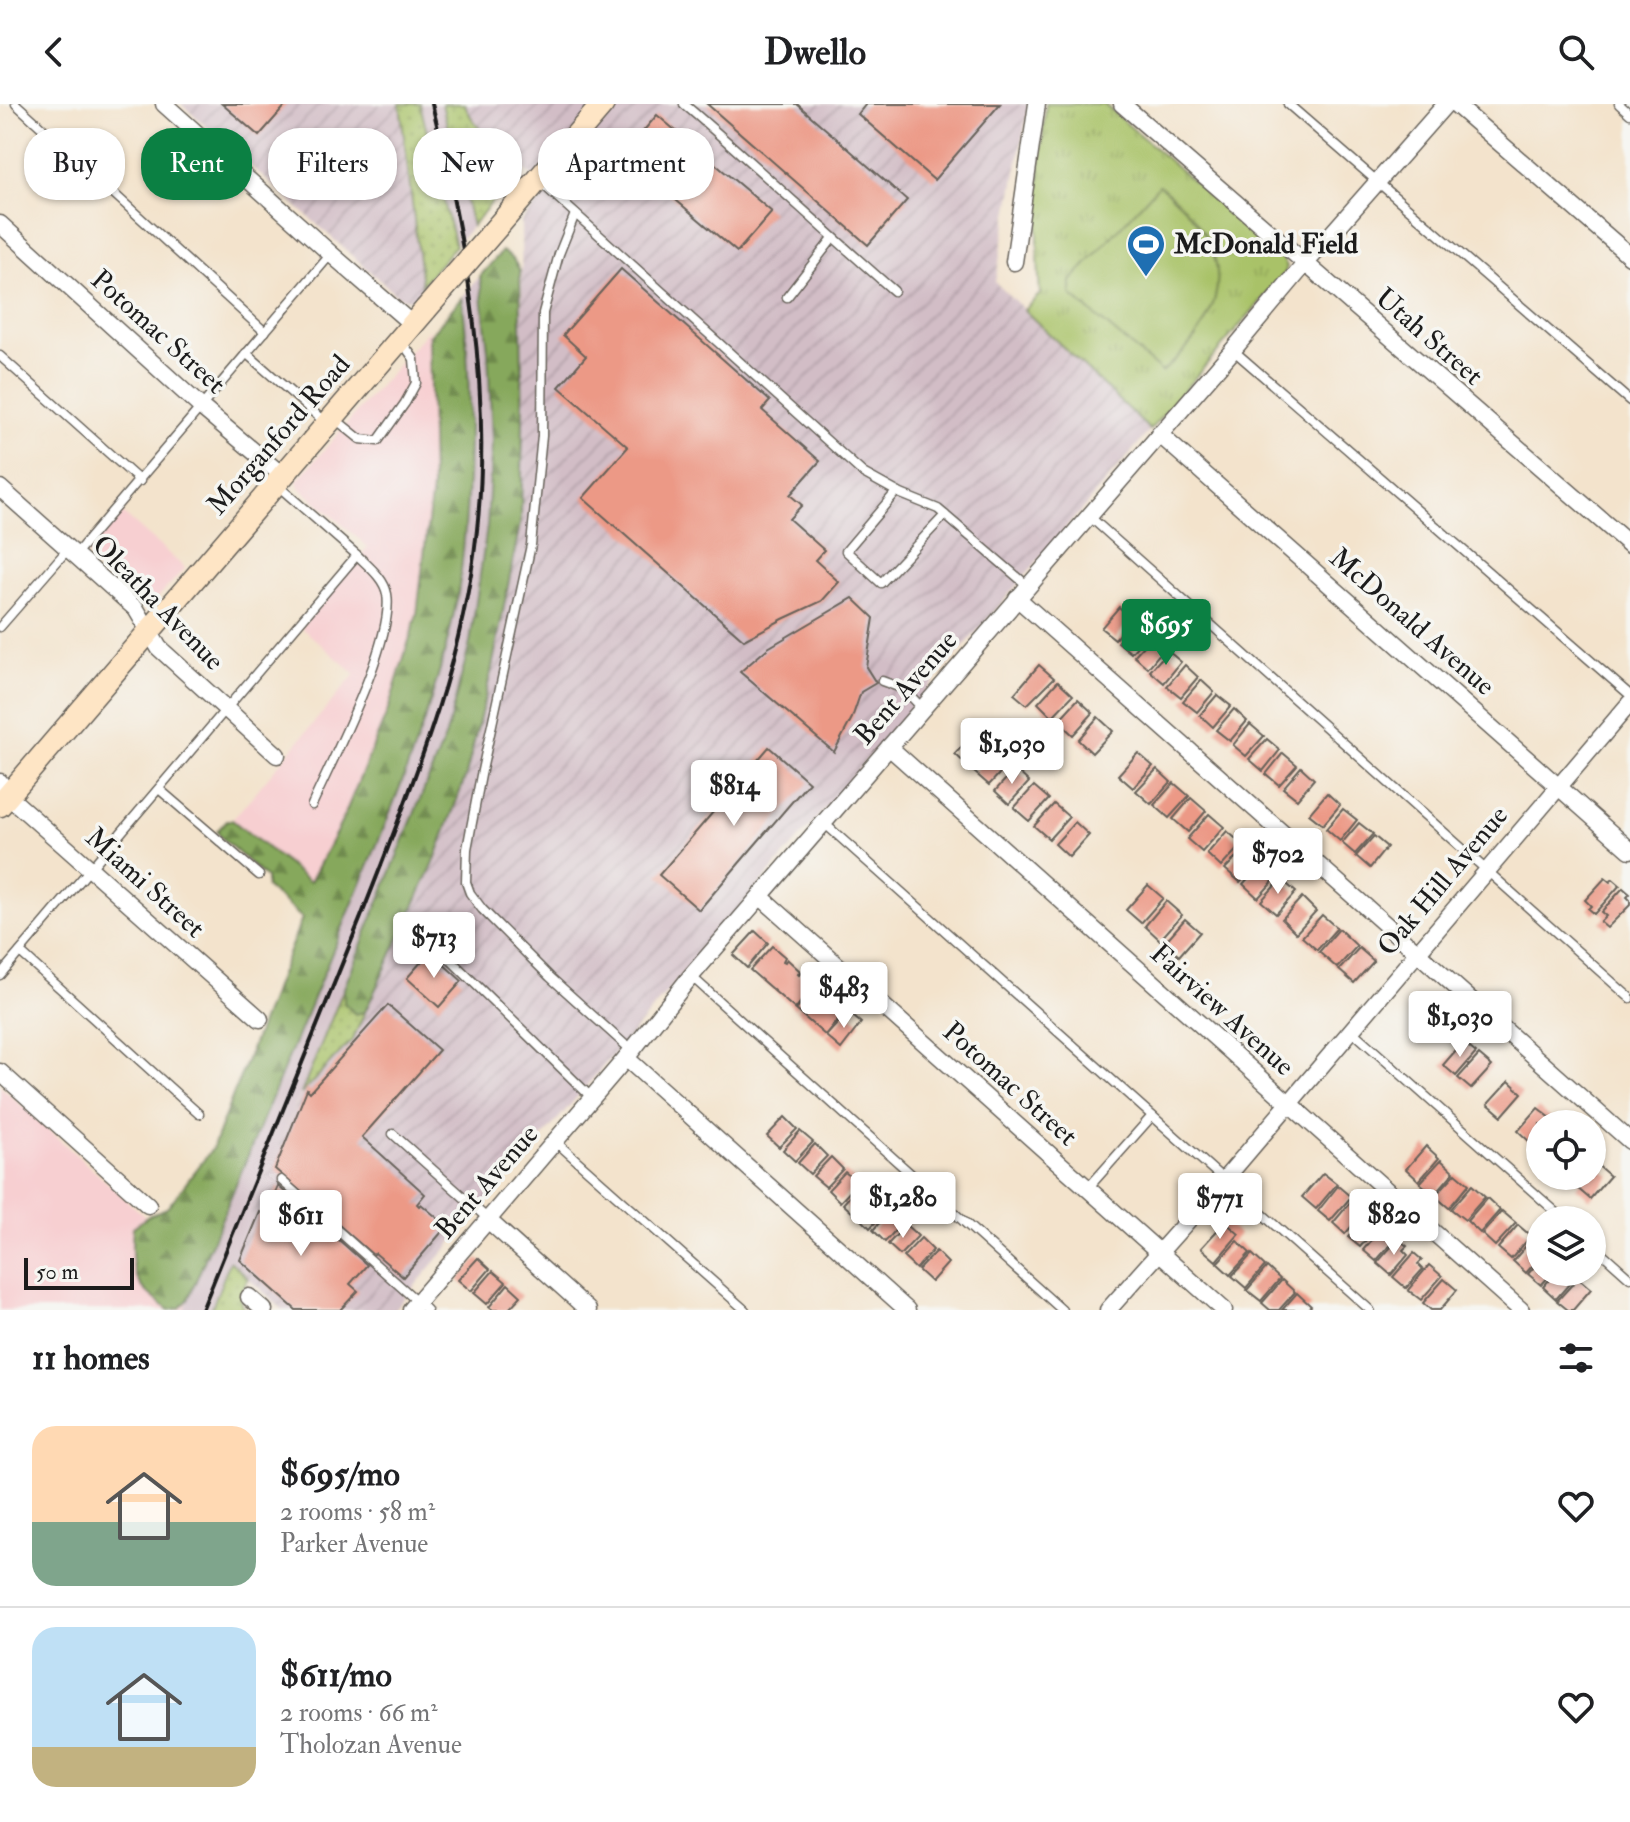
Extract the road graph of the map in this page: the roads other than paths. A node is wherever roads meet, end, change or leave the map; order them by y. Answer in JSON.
{"nodes":[{"id":1,"x":16,"y":104,"type":"edge"},
{"id":2,"x":164,"y":104,"type":"edge"},
{"id":3,"x":603,"y":104,"type":"edge"},
{"id":4,"x":684,"y":104,"type":"edge"},
{"id":5,"x":1037,"y":104,"type":"edge"},
{"id":6,"x":1122,"y":104,"type":"edge"},
{"id":7,"x":1288,"y":104,"type":"edge"},
{"id":8,"x":1446,"y":104,"type":"edge"},
{"id":9,"x":1455,"y":104,"type":"edge"},
{"id":10,"x":1619,"y":104,"type":"edge"},
{"id":11,"x":1630,"y":114,"type":"edge"},
{"id":12,"x":582,"y":128,"type":"edge"},
{"id":13,"x":538,"y":180,"type":"edge"},
{"id":14,"x":1378,"y":182,"type":"junction"},
{"id":15,"x":560,"y":200,"type":"edge"},
{"id":16,"x":575,"y":214,"type":"junction"},
{"id":17,"x":0,"y":224,"type":"edge"},
{"id":18,"x":833,"y":238,"type":"junction"},
{"id":19,"x":331,"y":254,"type":"junction"},
{"id":20,"x":1630,"y":256,"type":"edge"},
{"id":21,"x":1014,"y":262,"type":"dead end"},
{"id":22,"x":1305,"y":264,"type":"junction"},
{"id":23,"x":894,"y":291,"type":"dead end"},
{"id":24,"x":787,"y":297,"type":"dead end"},
{"id":25,"x":413,"y":325,"type":"junction"},
{"id":26,"x":265,"y":332,"type":"junction"},
{"id":27,"x":1233,"y":350,"type":"junction"},
{"id":28,"x":246,"y":353,"type":"junction"},
{"id":29,"x":0,"y":356,"type":"edge"},
{"id":30,"x":1630,"y":401,"type":"edge"},
{"id":31,"x":201,"y":407,"type":"junction"},
{"id":32,"x":331,"y":421,"type":"junction"},
{"id":33,"x":1159,"y":434,"type":"junction"},
{"id":34,"x":279,"y":480,"type":"junction"},
{"id":35,"x":140,"y":481,"type":"junction"},
{"id":36,"x":0,"y":488,"type":"edge"},
{"id":37,"x":896,"y":492,"type":"junction"},
{"id":38,"x":945,"y":515,"type":"junction"},
{"id":39,"x":1088,"y":515,"type":"junction"},
{"id":40,"x":1630,"y":545,"type":"edge"},
{"id":41,"x":72,"y":551,"type":"junction"},
{"id":42,"x":357,"y":555,"type":"junction"},
{"id":43,"x":1022,"y":592,"type":"junction"},
{"id":44,"x":0,"y":627,"type":"edge"},
{"id":45,"x":150,"y":631,"type":"junction"},
{"id":46,"x":882,"y":681,"type":"dead end"},
{"id":47,"x":1630,"y":695,"type":"edge"},
{"id":48,"x":1630,"y":703,"type":"edge"},
{"id":49,"x":227,"y":709,"type":"junction"},
{"id":50,"x":923,"y":709,"type":"junction"},
{"id":51,"x":889,"y":747,"type":"junction"},
{"id":52,"x":277,"y":755,"type":"dead end"},
{"id":53,"x":1558,"y":787,"type":"junction"},
{"id":54,"x":159,"y":789,"type":"junction"},
{"id":55,"x":3,"y":794,"type":"edge"},
{"id":56,"x":312,"y":805,"type":"dead end"},
{"id":57,"x":824,"y":823,"type":"junction"},
{"id":58,"x":1630,"y":850,"type":"edge"},
{"id":59,"x":90,"y":869,"type":"junction"},
{"id":60,"x":1487,"y":869,"type":"junction"},
{"id":61,"x":259,"y":875,"type":"dead end"},
{"id":62,"x":761,"y":897,"type":"junction"},
{"id":63,"x":422,"y":932,"type":"dead end"},
{"id":64,"x":20,"y":952,"type":"junction"},
{"id":65,"x":1417,"y":952,"type":"junction"},
{"id":66,"x":0,"y":975,"type":"edge"},
{"id":67,"x":691,"y":976,"type":"junction"},
{"id":68,"x":1630,"y":998,"type":"edge"},
{"id":69,"x":260,"y":1019,"type":"dead end"},
{"id":70,"x":1351,"y":1030,"type":"junction"},
{"id":71,"x":629,"y":1055,"type":"junction"},
{"id":72,"x":0,"y":1072,"type":"edge"},
{"id":73,"x":592,"y":1098,"type":"junction"},
{"id":74,"x":1287,"y":1103,"type":"junction"},
{"id":75,"x":199,"y":1114,"type":"dead end"},
{"id":76,"x":1152,"y":1116,"type":"junction"},
{"id":77,"x":393,"y":1134,"type":"dead end"},
{"id":78,"x":1630,"y":1141,"type":"edge"},
{"id":79,"x":556,"y":1142,"type":"junction"},
{"id":80,"x":281,"y":1180,"type":"dead end"},
{"id":81,"x":1224,"y":1180,"type":"junction"},
{"id":82,"x":1088,"y":1189,"type":"junction"},
{"id":83,"x":148,"y":1205,"type":"dead end"},
{"id":84,"x":1549,"y":1206,"type":"edge"},
{"id":85,"x":488,"y":1220,"type":"junction"},
{"id":86,"x":1159,"y":1252,"type":"junction"},
{"id":87,"x":1606,"y":1257,"type":"edge"},
{"id":88,"x":1630,"y":1278,"type":"edge"},
{"id":89,"x":249,"y":1297,"type":"dead end"},
{"id":90,"x":419,"y":1307,"type":"edge"},
{"id":91,"x":264,"y":1310,"type":"edge"},
{"id":92,"x":588,"y":1310,"type":"edge"},
{"id":93,"x":745,"y":1310,"type":"edge"},
{"id":94,"x":907,"y":1310,"type":"edge"},
{"id":95,"x":1062,"y":1310,"type":"edge"},
{"id":96,"x":1108,"y":1310,"type":"edge"},
{"id":97,"x":1224,"y":1310,"type":"edge"},
{"id":98,"x":1370,"y":1310,"type":"edge"},
{"id":99,"x":1521,"y":1310,"type":"edge"}],
"edges":[{"from":1,"to":26,"type":"lane"},
{"from":2,"to":19,"type":"street"},
{"from":3,"to":12,"type":"street","name":"Morganford Road"},
{"from":4,"to":18,"type":"lane"},
{"from":5,"to":21,"type":"street"},
{"from":6,"to":22,"type":"street","name":"Utah Street"},
{"from":7,"to":14,"type":"lane"},
{"from":8,"to":14,"type":"street","name":"Bent Avenue"},
{"from":9,"to":20,"type":"street"},
{"from":10,"to":11,"type":"lane"},
{"from":13,"to":25,"type":"street","name":"Morganford Road","bridge":true},
{"from":14,"to":22,"type":"street","name":"Bent Avenue"},
{"from":14,"to":30,"type":"lane"},
{"from":15,"to":16,"type":"lane"},
{"from":16,"to":37,"type":"lane"},
{"from":16,"to":71,"type":"lane"},
{"from":17,"to":31,"type":"street","name":"Potomac Street"},
{"from":18,"to":23,"type":"lane"},
{"from":18,"to":24,"type":"lane"},
{"from":19,"to":25,"type":"street"},
{"from":19,"to":26,"type":"lane"},
{"from":22,"to":27,"type":"street","name":"Bent Avenue"},
{"from":22,"to":40,"type":"street","name":"Utah Street"},
{"from":25,"to":32,"type":"street","name":"Morganford Road"},
{"from":25,"to":32,"type":"lane"},
{"from":26,"to":28,"type":"lane"},
{"from":27,"to":33,"type":"street","name":"Bent Avenue"},
{"from":27,"to":47,"type":"lane"},
{"from":28,"to":31,"type":"lane"},
{"from":28,"to":32,"type":"lane"},
{"from":29,"to":35,"type":"lane"},
{"from":31,"to":34,"type":"street","name":"Potomac Street"},
{"from":31,"to":35,"type":"lane"},
{"from":32,"to":34,"type":"street","name":"Morganford Road"},
{"from":33,"to":39,"type":"street","name":"Bent Avenue"},
{"from":33,"to":53,"type":"street","name":"McDonald Avenue"},
{"from":34,"to":42,"type":"lane"},
{"from":34,"to":45,"type":"street","name":"Morganford Road"},
{"from":35,"to":41,"type":"lane"},
{"from":36,"to":41,"type":"street","name":"Oleatha Avenue"},
{"from":37,"to":38,"type":"lane"},
{"from":37,"to":38,"type":"lane"},
{"from":38,"to":43,"type":"lane"},
{"from":39,"to":43,"type":"street","name":"Bent Avenue"},
{"from":39,"to":60,"type":"lane"},
{"from":41,"to":44,"type":"lane"},
{"from":41,"to":45,"type":"street","name":"Oleatha Avenue"},
{"from":42,"to":49,"type":"lane"},
{"from":42,"to":56,"type":"lane"},
{"from":43,"to":50,"type":"street","name":"Bent Avenue"},
{"from":43,"to":65,"type":"street"},
{"from":45,"to":49,"type":"street","name":"Oleatha Avenue"},
{"from":45,"to":55,"type":"street","name":"Morganford Road"},
{"from":46,"to":50,"type":"lane"},
{"from":48,"to":53,"type":"street","name":"Oak Hill Avenue"},
{"from":49,"to":52,"type":"street","name":"Oleatha Avenue"},
{"from":49,"to":54,"type":"lane"},
{"from":50,"to":51,"type":"street","name":"Bent Avenue"},
{"from":51,"to":57,"type":"street","name":"Bent Avenue"},
{"from":51,"to":74,"type":"street","name":"Fairview Avenue"},
{"from":53,"to":58,"type":"street","name":"McDonald Avenue"},
{"from":53,"to":60,"type":"street","name":"Oak Hill Avenue"},
{"from":54,"to":59,"type":"lane"},
{"from":54,"to":61,"type":"lane"},
{"from":55,"to":59,"type":"street","name":"Miami Street"},
{"from":57,"to":62,"type":"street","name":"Bent Avenue"},
{"from":57,"to":76,"type":"lane"},
{"from":59,"to":64,"type":"lane"},
{"from":59,"to":69,"type":"street","name":"Miami Street"},
{"from":60,"to":65,"type":"street","name":"Oak Hill Avenue"},
{"from":60,"to":68,"type":"lane"},
{"from":62,"to":67,"type":"street","name":"Bent Avenue"},
{"from":62,"to":82,"type":"street","name":"Potomac Street"},
{"from":63,"to":73,"type":"lane"},
{"from":64,"to":66,"type":"lane"},
{"from":64,"to":75,"type":"lane"},
{"from":65,"to":70,"type":"street","name":"Oak Hill Avenue"},
{"from":65,"to":78,"type":"street"},
{"from":67,"to":71,"type":"street","name":"Bent Avenue"},
{"from":67,"to":95,"type":"lane"},
{"from":70,"to":74,"type":"street","name":"Oak Hill Avenue"},
{"from":70,"to":84,"type":"lane"},
{"from":71,"to":73,"type":"street","name":"Bent Avenue"},
{"from":71,"to":94,"type":"street"},
{"from":72,"to":83,"type":"street"},
{"from":73,"to":79,"type":"street","name":"Bent Avenue"},
{"from":74,"to":81,"type":"street","name":"Oak Hill Avenue"},
{"from":74,"to":99,"type":"street","name":"Fairview Avenue"},
{"from":76,"to":81,"type":"lane"},
{"from":76,"to":82,"type":"lane"},
{"from":77,"to":85,"type":"lane"},
{"from":79,"to":85,"type":"street","name":"Bent Avenue"},
{"from":79,"to":93,"type":"lane"},
{"from":80,"to":90,"type":"lane"},
{"from":81,"to":86,"type":"street","name":"Oak Hill Avenue"},
{"from":81,"to":98,"type":"lane"},
{"from":82,"to":86,"type":"street","name":"Potomac Street"},
{"from":85,"to":90,"type":"street","name":"Bent Avenue"},
{"from":85,"to":92,"type":"street"},
{"from":86,"to":96,"type":"street","name":"Oak Hill Avenue"},
{"from":86,"to":97,"type":"street","name":"Potomac Street"},
{"from":87,"to":88,"type":"lane"},
{"from":89,"to":91,"type":"street"}]}
